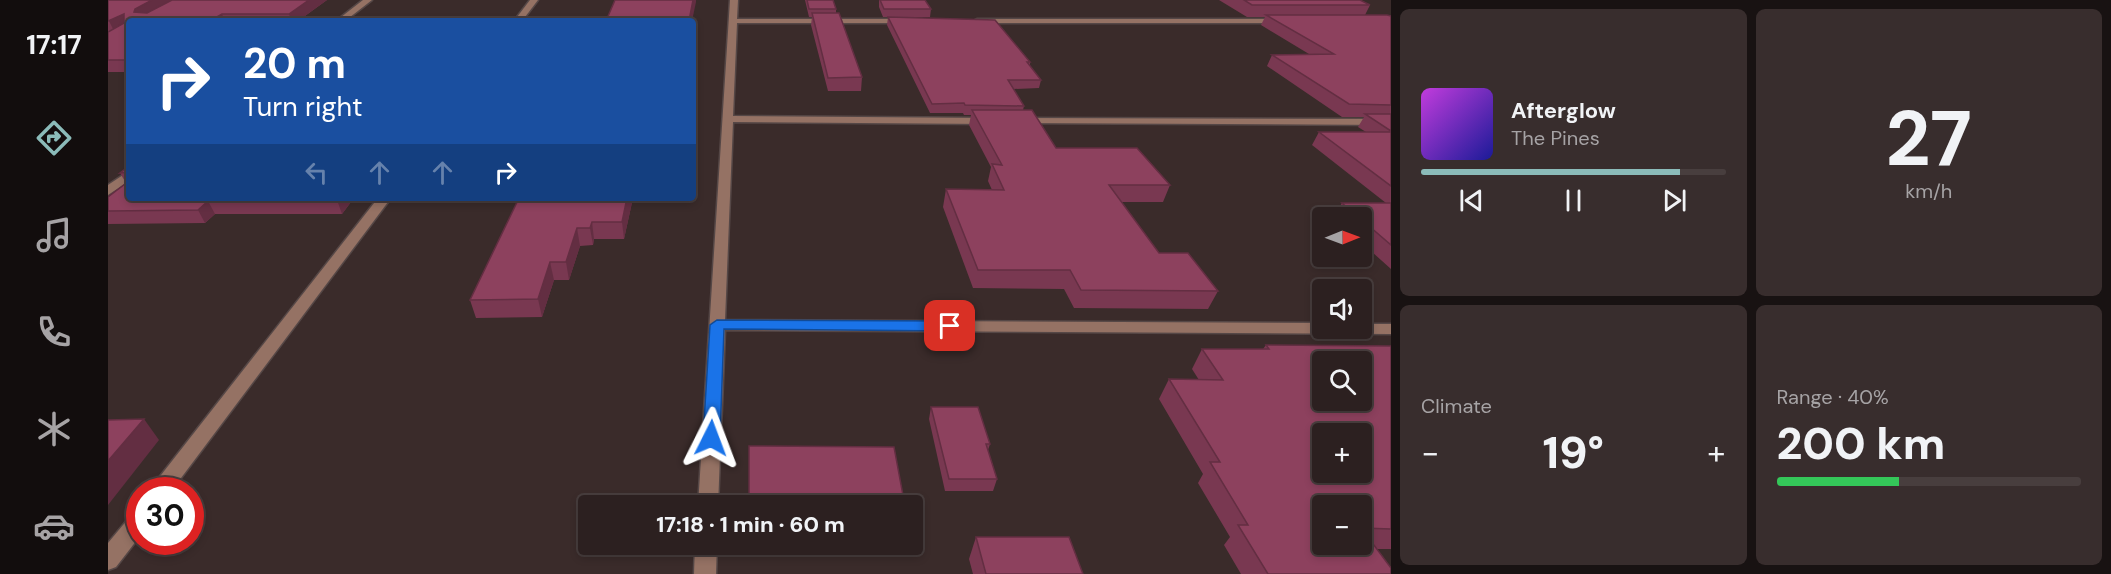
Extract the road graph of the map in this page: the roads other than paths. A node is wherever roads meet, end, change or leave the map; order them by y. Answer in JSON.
{"nodes":[{"id":1,"x":368,"y":0,"type":"edge"},
{"id":2,"x":534,"y":0,"type":"edge"},
{"id":3,"x":734,"y":0,"type":"edge"},
{"id":4,"x":344,"y":18,"type":"edge"},
{"id":5,"x":520,"y":18,"type":"edge"},
{"id":6,"x":733,"y":21,"type":"junction"},
{"id":7,"x":912,"y":21,"type":"edge"},
{"id":8,"x":972,"y":21,"type":"edge"},
{"id":9,"x":1295,"y":21,"type":"edge"},
{"id":10,"x":728,"y":119,"type":"junction"},
{"id":11,"x":1391,"y":122,"type":"edge"},
{"id":12,"x":126,"y":177,"type":"edge"},
{"id":13,"x":108,"y":190,"type":"edge"},
{"id":14,"x":382,"y":201,"type":"edge"},
{"id":15,"x":717,"y":325,"type":"junction"},
{"id":16,"x":1391,"y":329,"type":"edge"},
{"id":17,"x":171,"y":477,"type":"edge"},
{"id":18,"x":709,"y":495,"type":"edge"},
{"id":19,"x":126,"y":537,"type":"edge"},
{"id":20,"x":706,"y":555,"type":"edge"},
{"id":21,"x":108,"y":560,"type":"edge"},
{"id":22,"x":705,"y":574,"type":"edge"}],
"edges":[{"from":1,"to":4,"type":"street"},
{"from":2,"to":5,"type":"street"},
{"from":3,"to":6,"type":"street"},
{"from":6,"to":7,"type":"street"},
{"from":6,"to":10,"type":"street"},
{"from":8,"to":9,"type":"street"},
{"from":10,"to":11,"type":"street"},
{"from":10,"to":15,"type":"street"},
{"from":12,"to":13,"type":"street"},
{"from":14,"to":17,"type":"street"},
{"from":15,"to":16,"type":"street"},
{"from":15,"to":18,"type":"street"},
{"from":19,"to":21,"type":"street"},
{"from":20,"to":22,"type":"street"}]}
